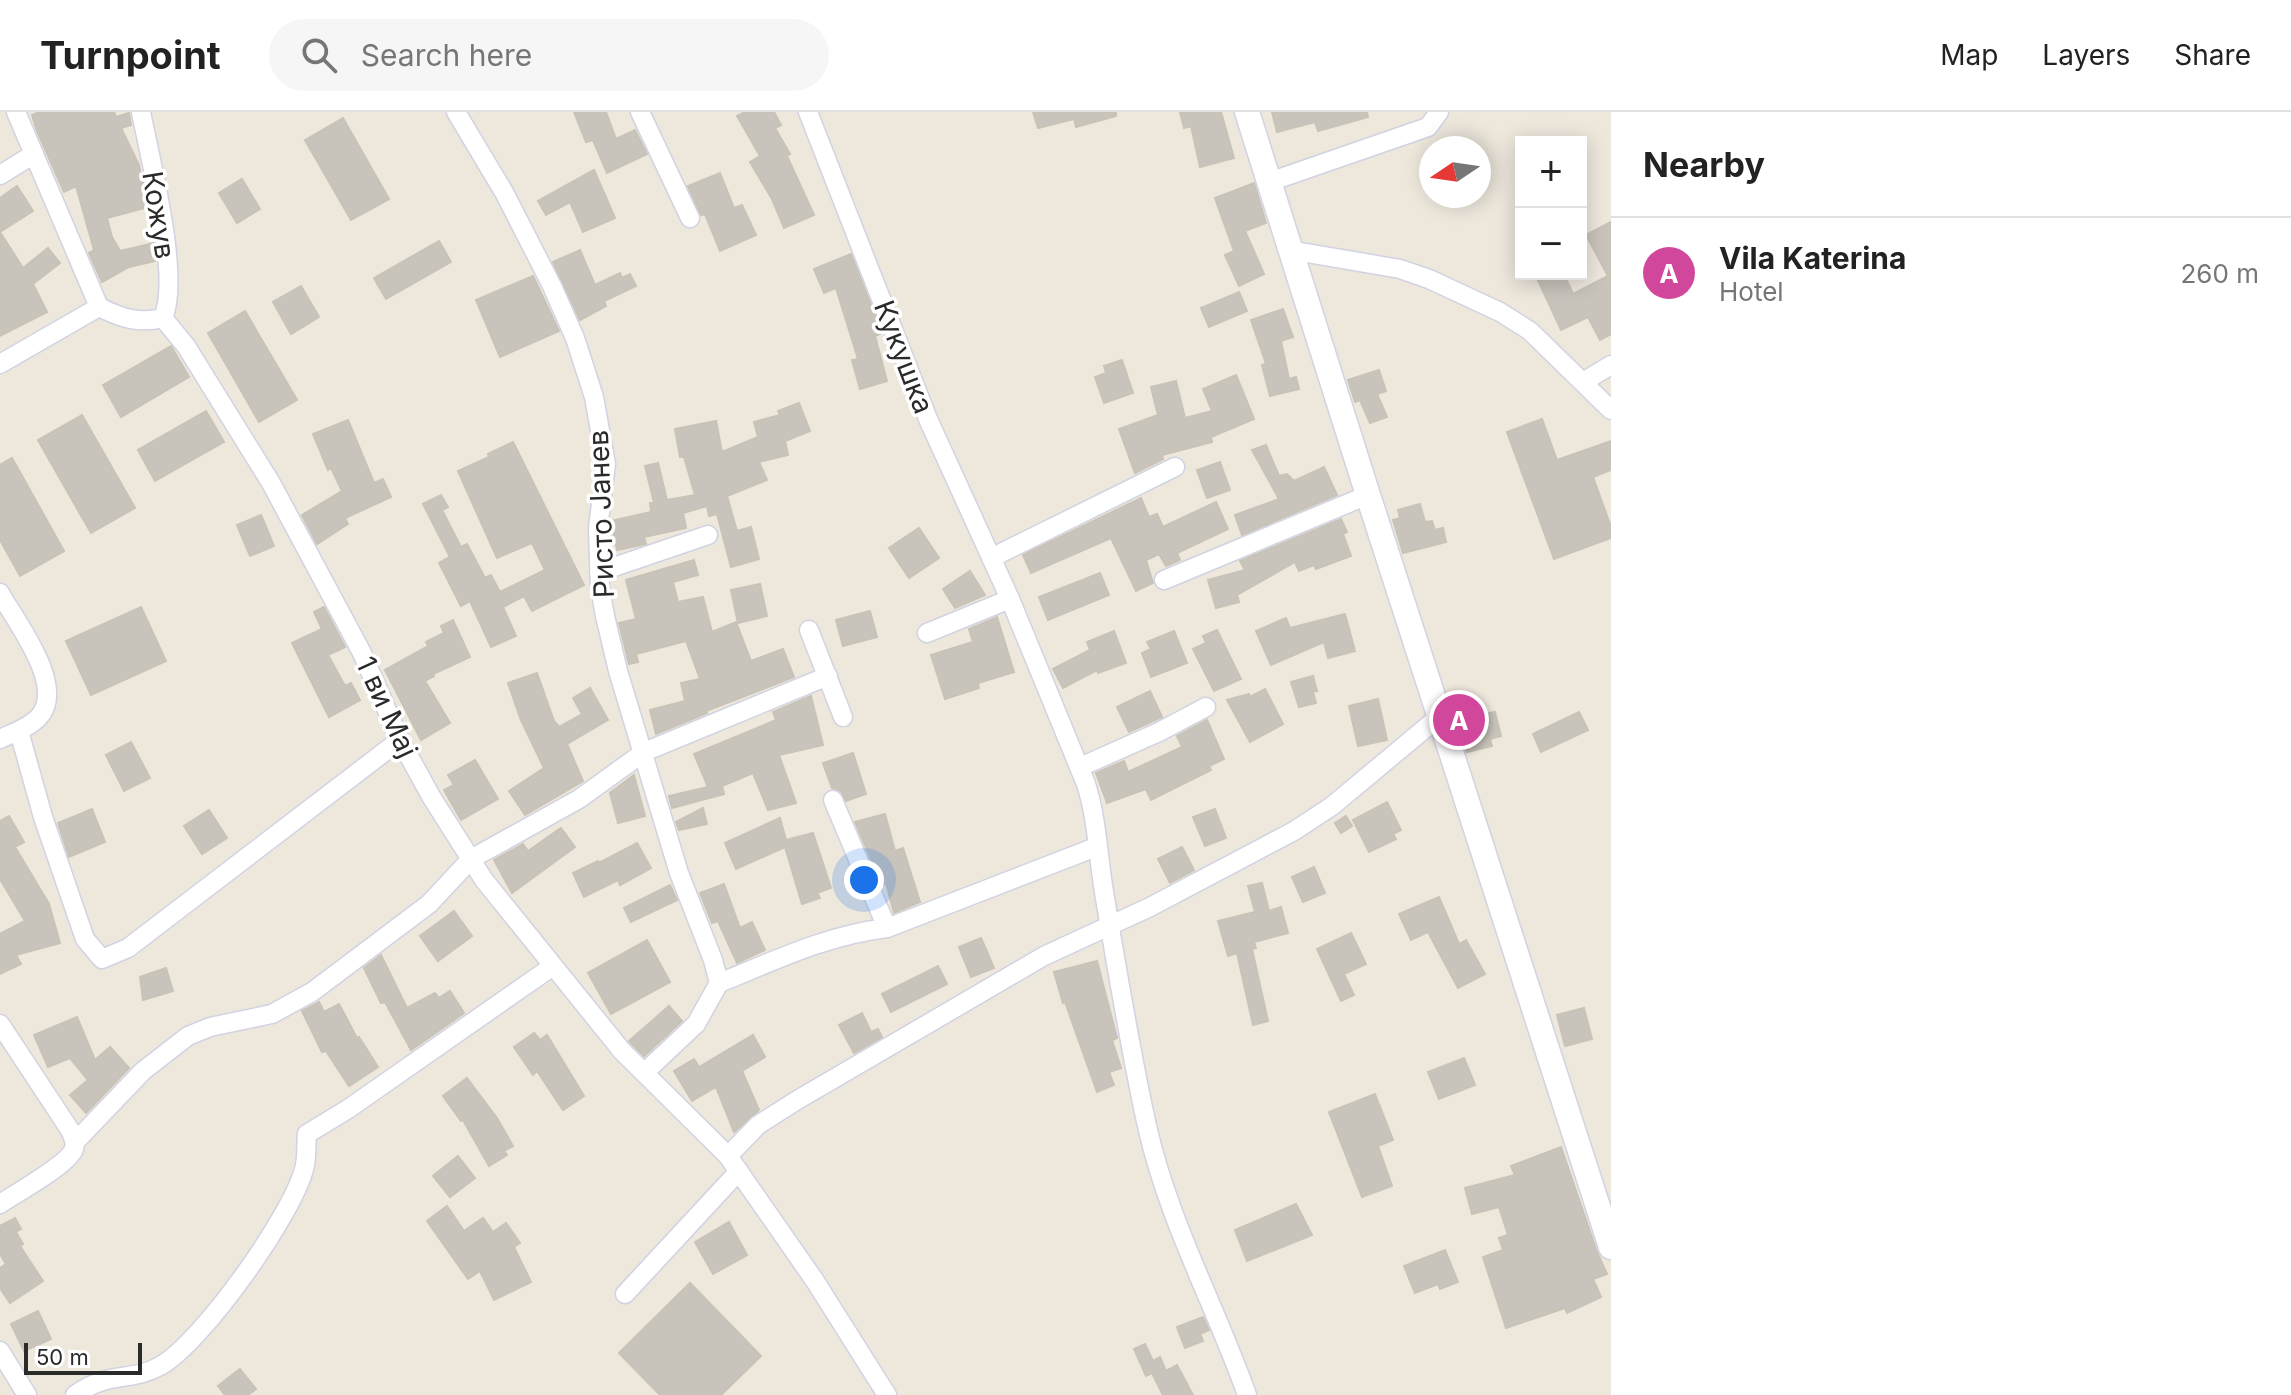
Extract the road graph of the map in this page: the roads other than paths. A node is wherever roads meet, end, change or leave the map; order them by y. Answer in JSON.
{"nodes":[{"id":1,"x":16,"y":112,"type":"edge"},
{"id":2,"x":141,"y":112,"type":"edge"},
{"id":3,"x":456,"y":112,"type":"edge"},
{"id":4,"x":640,"y":112,"type":"edge"},
{"id":5,"x":808,"y":112,"type":"edge"},
{"id":6,"x":1247,"y":112,"type":"edge"},
{"id":7,"x":1439,"y":112,"type":"edge"},
{"id":8,"x":34,"y":154,"type":"junction"},
{"id":9,"x":0,"y":175,"type":"edge"},
{"id":10,"x":1269,"y":182,"type":"junction"},
{"id":11,"x":690,"y":218,"type":"dead end"},
{"id":12,"x":1289,"y":250,"type":"junction"},
{"id":13,"x":99,"y":307,"type":"junction"},
{"id":14,"x":163,"y":318,"type":"junction"},
{"id":15,"x":0,"y":364,"type":"edge"},
{"id":16,"x":1611,"y":365,"type":"edge"},
{"id":17,"x":1583,"y":382,"type":"junction"},
{"id":18,"x":1611,"y":410,"type":"edge"},
{"id":19,"x":1175,"y":467,"type":"dead end"},
{"id":20,"x":1368,"y":495,"type":"junction"},
{"id":21,"x":708,"y":535,"type":"dead end"},
{"id":22,"x":991,"y":558,"type":"junction"},
{"id":23,"x":599,"y":572,"type":"junction"},
{"id":24,"x":1164,"y":580,"type":"dead end"},
{"id":25,"x":0,"y":593,"type":"edge"},
{"id":26,"x":1010,"y":599,"type":"junction"},
{"id":27,"x":809,"y":630,"type":"dead end"},
{"id":28,"x":927,"y":633,"type":"dead end"},
{"id":29,"x":828,"y":676,"type":"junction"},
{"id":30,"x":1206,"y":707,"type":"dead end"},
{"id":31,"x":1440,"y":716,"type":"junction"},
{"id":32,"x":843,"y":717,"type":"dead end"},
{"id":33,"x":19,"y":731,"type":"junction"},
{"id":34,"x":0,"y":739,"type":"edge"},
{"id":35,"x":400,"y":740,"type":"junction"},
{"id":36,"x":644,"y":752,"type":"junction"},
{"id":37,"x":1080,"y":767,"type":"junction"},
{"id":38,"x":833,"y":800,"type":"dead end"},
{"id":39,"x":1096,"y":847,"type":"junction"},
{"id":40,"x":471,"y":859,"type":"junction"},
{"id":41,"x":1109,"y":926,"type":"junction"},
{"id":42,"x":887,"y":928,"type":"junction"},
{"id":43,"x":553,"y":966,"type":"junction"},
{"id":44,"x":719,"y":983,"type":"junction"},
{"id":45,"x":0,"y":1024,"type":"edge"},
{"id":46,"x":645,"y":1072,"type":"junction"},
{"id":47,"x":75,"y":1142,"type":"junction"},
{"id":48,"x":734,"y":1164,"type":"junction"},
{"id":49,"x":0,"y":1204,"type":"edge"},
{"id":50,"x":1611,"y":1247,"type":"edge"},
{"id":51,"x":625,"y":1294,"type":"dead end"},
{"id":52,"x":0,"y":1351,"type":"edge"},
{"id":53,"x":27,"y":1395,"type":"edge"},
{"id":54,"x":75,"y":1395,"type":"edge"},
{"id":55,"x":887,"y":1395,"type":"edge"},
{"id":56,"x":1247,"y":1395,"type":"edge"}],
"edges":[{"from":1,"to":8,"type":"street"},
{"from":2,"to":14,"type":"street","name":"Кожув"},
{"from":3,"to":23,"type":"street","name":"Ристо Јанев"},
{"from":4,"to":11,"type":"street"},
{"from":5,"to":22,"type":"street","name":"Кукушка"},
{"from":6,"to":10,"type":"main road"},
{"from":7,"to":10,"type":"street"},
{"from":8,"to":9,"type":"street"},
{"from":8,"to":13,"type":"street"},
{"from":10,"to":12,"type":"main road"},
{"from":12,"to":17,"type":"street"},
{"from":12,"to":20,"type":"main road"},
{"from":13,"to":14,"type":"street"},
{"from":13,"to":15,"type":"street"},
{"from":14,"to":35,"type":"street","name":"1 ви Мај"},
{"from":16,"to":17,"type":"street"},
{"from":17,"to":18,"type":"street"},
{"from":19,"to":22,"type":"street"},
{"from":20,"to":24,"type":"street"},
{"from":20,"to":31,"type":"main road"},
{"from":21,"to":23,"type":"street"},
{"from":22,"to":26,"type":"street","name":"Кукушка"},
{"from":23,"to":36,"type":"street","name":"Ристо Јанев"},
{"from":25,"to":33,"type":"street"},
{"from":26,"to":28,"type":"street"},
{"from":26,"to":37,"type":"street","name":"Кукушка"},
{"from":27,"to":29,"type":"street"},
{"from":29,"to":32,"type":"street"},
{"from":29,"to":36,"type":"street"},
{"from":30,"to":37,"type":"street"},
{"from":31,"to":41,"type":"street"},
{"from":31,"to":50,"type":"main road"},
{"from":33,"to":34,"type":"street"},
{"from":33,"to":35,"type":"street"},
{"from":35,"to":40,"type":"street","name":"1 ви Мај"},
{"from":36,"to":40,"type":"street"},
{"from":36,"to":44,"type":"street","name":"Ристо Јанев"},
{"from":37,"to":39,"type":"street","name":"Кукушка"},
{"from":38,"to":42,"type":"street"},
{"from":39,"to":41,"type":"street","name":"Кукушка"},
{"from":39,"to":42,"type":"street"},
{"from":40,"to":43,"type":"street","name":"1 ви Мај"},
{"from":40,"to":47,"type":"street"},
{"from":41,"to":48,"type":"street"},
{"from":41,"to":56,"type":"street","name":"Кукушка"},
{"from":42,"to":44,"type":"street"},
{"from":43,"to":46,"type":"street","name":"1 ви Мај"},
{"from":43,"to":54,"type":"street"},
{"from":44,"to":46,"type":"street"},
{"from":45,"to":47,"type":"street"},
{"from":46,"to":48,"type":"street","name":"1 ви Мај"},
{"from":47,"to":49,"type":"street"},
{"from":48,"to":51,"type":"street"},
{"from":48,"to":55,"type":"street","name":"1 ви Мај"},
{"from":52,"to":53,"type":"street"}]}
